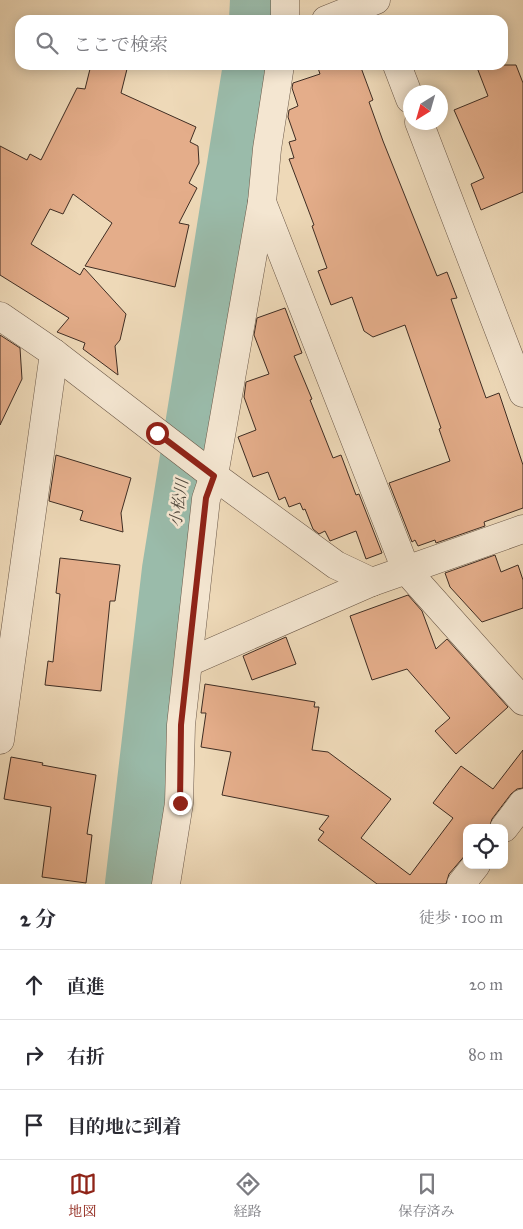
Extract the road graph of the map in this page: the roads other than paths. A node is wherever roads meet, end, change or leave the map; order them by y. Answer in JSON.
{"nodes":[{"id":1,"x":285,"y":0,"type":"edge"},
{"id":2,"x":376,"y":7,"type":"edge"},
{"id":3,"x":285,"y":15,"type":"edge"},
{"id":4,"x":345,"y":15,"type":"edge"},
{"id":5,"x":279,"y":70,"type":"edge"},
{"id":6,"x":400,"y":70,"type":"edge"},
{"id":7,"x":405,"y":85,"type":"edge"},
{"id":8,"x":423,"y":130,"type":"edge"},
{"id":9,"x":262,"y":202,"type":"junction"},
{"id":10,"x":0,"y":316,"type":"edge"},
{"id":11,"x":54,"y":353,"type":"junction"},
{"id":12,"x":523,"y":393,"type":"edge"},
{"id":13,"x":210,"y":473,"type":"junction"},
{"id":14,"x":523,"y":529,"type":"edge"},
{"id":15,"x":406,"y":570,"type":"junction"},
{"id":16,"x":372,"y":582,"type":"junction"},
{"id":17,"x":189,"y":662,"type":"junction"},
{"id":18,"x":523,"y":701,"type":"edge"},
{"id":19,"x":0,"y":740,"type":"edge"},
{"id":20,"x":523,"y":803,"type":"edge"},
{"id":21,"x":507,"y":824,"type":"edge"},
{"id":22,"x":473,"y":869,"type":"edge"},
{"id":23,"x":166,"y":884,"type":"edge"},
{"id":24,"x":461,"y":884,"type":"edge"}],
"edges":[{"from":1,"to":3,"type":"street"},
{"from":2,"to":4,"type":"street"},
{"from":5,"to":9,"type":"street"},
{"from":6,"to":7,"type":"street"},
{"from":8,"to":12,"type":"street"},
{"from":9,"to":13,"type":"street"},
{"from":9,"to":15,"type":"street"},
{"from":10,"to":11,"type":"street"},
{"from":11,"to":13,"type":"street"},
{"from":11,"to":19,"type":"street"},
{"from":13,"to":16,"type":"street"},
{"from":13,"to":17,"type":"street"},
{"from":14,"to":15,"type":"street"},
{"from":15,"to":16,"type":"street"},
{"from":15,"to":18,"type":"street"},
{"from":16,"to":17,"type":"street"},
{"from":17,"to":23,"type":"street"},
{"from":20,"to":21,"type":"street"},
{"from":22,"to":24,"type":"street"}]}
